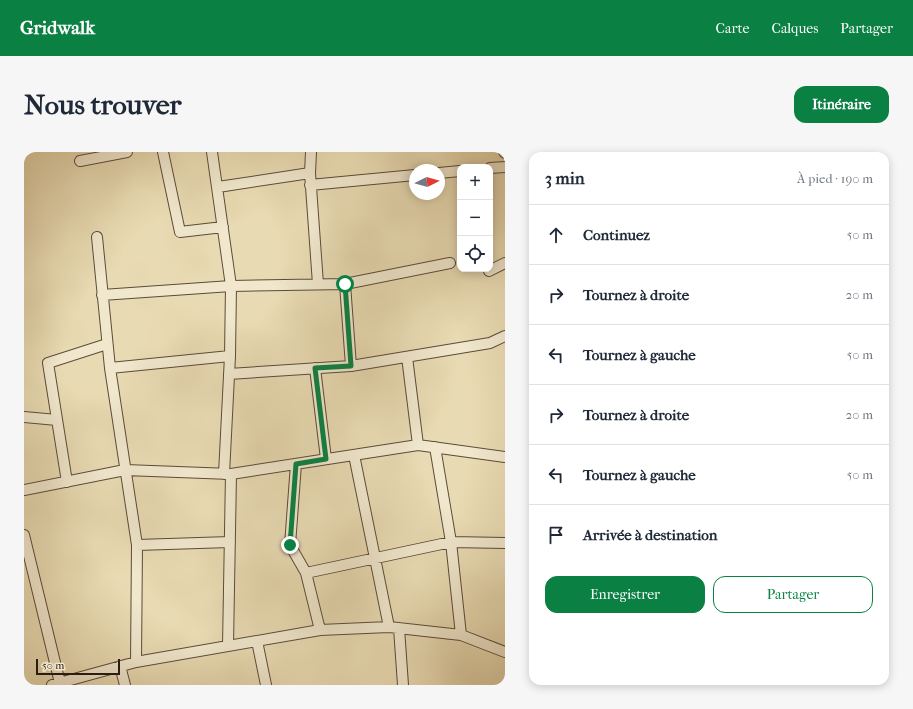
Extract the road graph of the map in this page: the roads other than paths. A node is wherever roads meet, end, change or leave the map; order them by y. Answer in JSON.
{"nodes":[{"id":1,"x":127,"y":152,"type":"edge"},
{"id":2,"x":163,"y":152,"type":"edge"},
{"id":3,"x":212,"y":152,"type":"edge"},
{"id":4,"x":311,"y":152,"type":"edge"},
{"id":5,"x":80,"y":161,"type":"dead end"},
{"id":6,"x":505,"y":167,"type":"edge"},
{"id":7,"x":493,"y":168,"type":"edge"},
{"id":8,"x":457,"y":171,"type":"edge"},
{"id":9,"x":445,"y":172,"type":"edge"},
{"id":10,"x":310,"y":173,"type":"junction"},
{"id":11,"x":409,"y":176,"type":"edge"},
{"id":12,"x":310,"y":185,"type":"junction"},
{"id":13,"x":218,"y":187,"type":"junction"},
{"id":14,"x":223,"y":227,"type":"junction"},
{"id":15,"x":97,"y":237,"type":"dead end"},
{"id":16,"x":450,"y":262,"type":"dead end"},
{"id":17,"x":505,"y":264,"type":"edge"},
{"id":18,"x":493,"y":269,"type":"edge"},
{"id":19,"x":318,"y":284,"type":"junction"},
{"id":20,"x":345,"y":284,"type":"junction"},
{"id":21,"x":231,"y":286,"type":"junction"},
{"id":22,"x":102,"y":295,"type":"junction"},
{"id":23,"x":505,"y":336,"type":"edge"},
{"id":24,"x":108,"y":344,"type":"junction"},
{"id":25,"x":230,"y":356,"type":"junction"},
{"id":26,"x":407,"y":357,"type":"junction"},
{"id":27,"x":351,"y":366,"type":"junction"},
{"id":28,"x":110,"y":368,"type":"junction"},
{"id":29,"x":315,"y":368,"type":"junction"},
{"id":30,"x":229,"y":374,"type":"junction"},
{"id":31,"x":24,"y":417,"type":"edge"},
{"id":32,"x":57,"y":420,"type":"junction"},
{"id":33,"x":418,"y":445,"type":"junction"},
{"id":34,"x":435,"y":447,"type":"junction"},
{"id":35,"x":354,"y":455,"type":"junction"},
{"id":36,"x":505,"y":457,"type":"edge"},
{"id":37,"x":326,"y":459,"type":"junction"},
{"id":38,"x":296,"y":464,"type":"junction"},
{"id":39,"x":125,"y":470,"type":"junction"},
{"id":40,"x":228,"y":474,"type":"junction"},
{"id":41,"x":67,"y":482,"type":"junction"},
{"id":42,"x":24,"y":490,"type":"edge"},
{"id":43,"x":24,"y":535,"type":"edge"},
{"id":44,"x":230,"y":542,"type":"junction"},
{"id":45,"x":451,"y":542,"type":"junction"},
{"id":46,"x":505,"y":544,"type":"edge"},
{"id":47,"x":137,"y":545,"type":"junction"},
{"id":48,"x":375,"y":558,"type":"junction"},
{"id":49,"x":306,"y":573,"type":"junction"},
{"id":50,"x":394,"y":628,"type":"junction"},
{"id":51,"x":320,"y":630,"type":"junction"},
{"id":52,"x":461,"y":635,"type":"junction"},
{"id":53,"x":257,"y":641,"type":"junction"},
{"id":54,"x":228,"y":646,"type":"junction"},
{"id":55,"x":505,"y":652,"type":"edge"},
{"id":56,"x":136,"y":662,"type":"junction"},
{"id":57,"x":120,"y":666,"type":"junction"},
{"id":58,"x":56,"y":684,"type":"edge"},
{"id":59,"x":125,"y":685,"type":"edge"},
{"id":60,"x":266,"y":685,"type":"edge"},
{"id":61,"x":403,"y":685,"type":"edge"}],
"edges":[{"from":1,"to":5,"type":"street"},
{"from":2,"to":14,"type":"street"},
{"from":3,"to":13,"type":"street"},
{"from":4,"to":10,"type":"street"},
{"from":6,"to":7,"type":"street"},
{"from":8,"to":9,"type":"street"},
{"from":10,"to":12,"type":"street"},
{"from":10,"to":13,"type":"street"},
{"from":11,"to":12,"type":"street"},
{"from":12,"to":19,"type":"street"},
{"from":13,"to":14,"type":"street"},
{"from":14,"to":21,"type":"street"},
{"from":15,"to":22,"type":"street"},
{"from":16,"to":20,"type":"street"},
{"from":17,"to":18,"type":"street"},
{"from":19,"to":20,"type":"street"},
{"from":19,"to":21,"type":"street"},
{"from":20,"to":27,"type":"street"},
{"from":21,"to":22,"type":"street"},
{"from":21,"to":25,"type":"street"},
{"from":22,"to":24,"type":"street"},
{"from":23,"to":26,"type":"street"},
{"from":24,"to":28,"type":"street"},
{"from":24,"to":32,"type":"street"},
{"from":25,"to":28,"type":"street"},
{"from":25,"to":30,"type":"street"},
{"from":26,"to":27,"type":"street"},
{"from":26,"to":33,"type":"street"},
{"from":27,"to":29,"type":"street"},
{"from":28,"to":39,"type":"street"},
{"from":29,"to":30,"type":"street"},
{"from":29,"to":37,"type":"street"},
{"from":30,"to":40,"type":"street"},
{"from":31,"to":32,"type":"street"},
{"from":32,"to":41,"type":"street"},
{"from":33,"to":34,"type":"street"},
{"from":33,"to":35,"type":"street"},
{"from":34,"to":36,"type":"street"},
{"from":34,"to":45,"type":"street"},
{"from":35,"to":37,"type":"street"},
{"from":35,"to":48,"type":"street"},
{"from":37,"to":38,"type":"street"},
{"from":38,"to":40,"type":"street"},
{"from":38,"to":49,"type":"street"},
{"from":39,"to":40,"type":"street"},
{"from":39,"to":41,"type":"street"},
{"from":39,"to":47,"type":"street"},
{"from":40,"to":44,"type":"street"},
{"from":41,"to":42,"type":"street"},
{"from":43,"to":58,"type":"street"},
{"from":44,"to":47,"type":"street"},
{"from":44,"to":54,"type":"street"},
{"from":45,"to":46,"type":"street"},
{"from":45,"to":48,"type":"street"},
{"from":45,"to":52,"type":"street"},
{"from":47,"to":56,"type":"street"},
{"from":48,"to":49,"type":"street"},
{"from":48,"to":50,"type":"street"},
{"from":49,"to":51,"type":"street"},
{"from":50,"to":51,"type":"street"},
{"from":50,"to":52,"type":"street"},
{"from":50,"to":61,"type":"street"},
{"from":51,"to":53,"type":"street"},
{"from":52,"to":55,"type":"street"},
{"from":53,"to":54,"type":"street"},
{"from":53,"to":60,"type":"street"},
{"from":54,"to":56,"type":"street"},
{"from":56,"to":57,"type":"street"},
{"from":57,"to":58,"type":"street"},
{"from":57,"to":59,"type":"street"}]}
